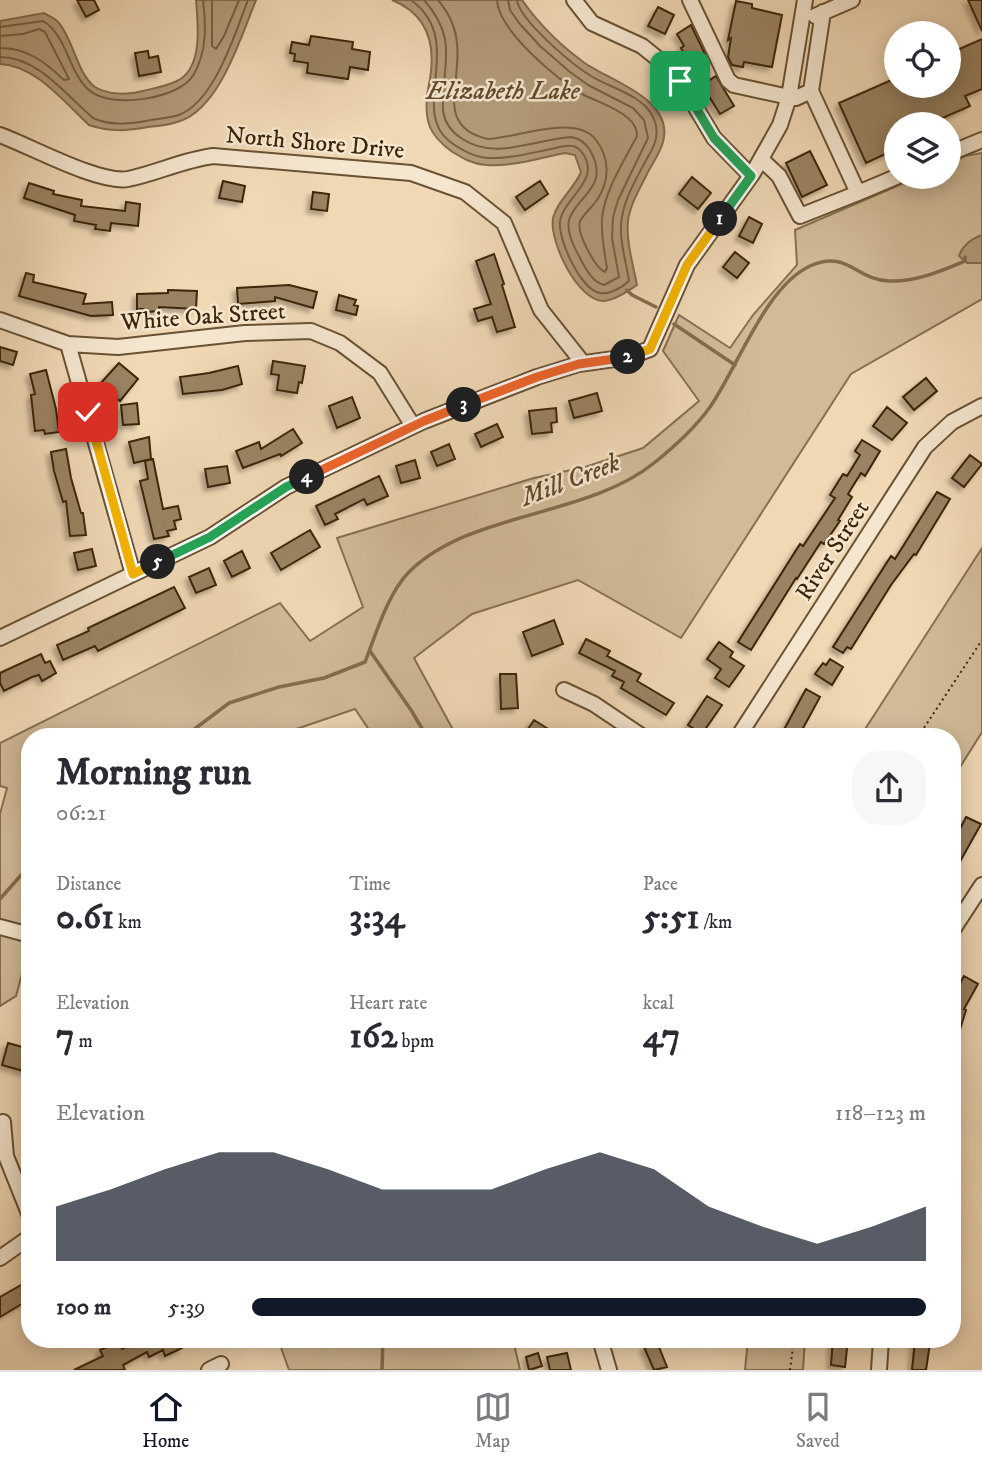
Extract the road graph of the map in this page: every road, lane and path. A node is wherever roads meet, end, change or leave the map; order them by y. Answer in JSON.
{"nodes":[{"id":1,"x":574,"y":0,"type":"edge"},
{"id":2,"x":690,"y":0,"type":"edge"},
{"id":3,"x":805,"y":0,"type":"edge"},
{"id":4,"x":852,"y":0,"type":"edge"},
{"id":5,"x":823,"y":12,"type":"junction"},
{"id":6,"x":802,"y":22,"type":"junction"},
{"id":7,"x":811,"y":91,"type":"junction"},
{"id":8,"x":789,"y":97,"type":"junction"},
{"id":9,"x":0,"y":135,"type":"edge"},
{"id":10,"x":982,"y":140,"type":"edge"},
{"id":11,"x":961,"y":149,"type":"edge"},
{"id":12,"x":761,"y":159,"type":"junction"},
{"id":13,"x":751,"y":176,"type":"junction"},
{"id":14,"x":884,"y":182,"type":"edge"},
{"id":15,"x":858,"y":193,"type":"junction"},
{"id":16,"x":0,"y":320,"type":"edge"},
{"id":17,"x":68,"y":344,"type":"junction"},
{"id":18,"x":583,"y":363,"type":"junction"},
{"id":19,"x":982,"y":405,"type":"edge"},
{"id":20,"x":413,"y":426,"type":"junction"},
{"id":21,"x":133,"y":574,"type":"junction"},
{"id":22,"x":0,"y":638,"type":"edge"},
{"id":23,"x":982,"y":640,"type":"edge"},
{"id":24,"x":564,"y":690,"type":"dead end"},
{"id":25,"x":630,"y":728,"type":"edge"},
{"id":26,"x":744,"y":728,"type":"edge"},
{"id":27,"x":924,"y":728,"type":"edge"},
{"id":28,"x":982,"y":885,"type":"edge"},
{"id":29,"x":961,"y":917,"type":"edge"},
{"id":30,"x":0,"y":927,"type":"edge"},
{"id":31,"x":21,"y":933,"type":"edge"},
{"id":32,"x":3,"y":1122,"type":"dead end"},
{"id":33,"x":21,"y":1194,"type":"edge"},
{"id":34,"x":21,"y":1243,"type":"edge"},
{"id":35,"x":0,"y":1258,"type":"edge"},
{"id":36,"x":603,"y":1348,"type":"edge"},
{"id":37,"x":793,"y":1348,"type":"edge"},
{"id":38,"x":880,"y":1348,"type":"edge"},
{"id":39,"x":609,"y":1370,"type":"edge"},
{"id":40,"x":790,"y":1370,"type":"edge"},
{"id":41,"x":879,"y":1370,"type":"edge"}],
"edges":[{"from":1,"to":13,"type":"street"},
{"from":2,"to":8,"type":"street"},
{"from":3,"to":6,"type":"street"},
{"from":4,"to":5,"type":"street"},
{"from":5,"to":6,"type":"street"},
{"from":5,"to":7,"type":"street"},
{"from":6,"to":8,"type":"street"},
{"from":7,"to":8,"type":"street"},
{"from":7,"to":15,"type":"street"},
{"from":8,"to":12,"type":"street"},
{"from":9,"to":18,"type":"street","name":"North Shore Drive"},
{"from":10,"to":11,"type":"street"},
{"from":12,"to":13,"type":"street"},
{"from":12,"to":15,"type":"street"},
{"from":13,"to":18,"type":"street"},
{"from":14,"to":15,"type":"street"},
{"from":16,"to":17,"type":"street","name":"White Oak Street"},
{"from":17,"to":20,"type":"street","name":"White Oak Street"},
{"from":17,"to":21,"type":"street"},
{"from":18,"to":20,"type":"street"},
{"from":19,"to":26,"type":"street","name":"River Street"},
{"from":20,"to":21,"type":"street"},
{"from":21,"to":22,"type":"street"},
{"from":23,"to":27,"type":"path"},
{"from":24,"to":25,"type":"street"},
{"from":28,"to":29,"type":"street"},
{"from":30,"to":31,"type":"street"},
{"from":32,"to":33,"type":"street"},
{"from":34,"to":35,"type":"street"},
{"from":36,"to":39,"type":"street"},
{"from":37,"to":40,"type":"path"},
{"from":38,"to":41,"type":"street"}]}
